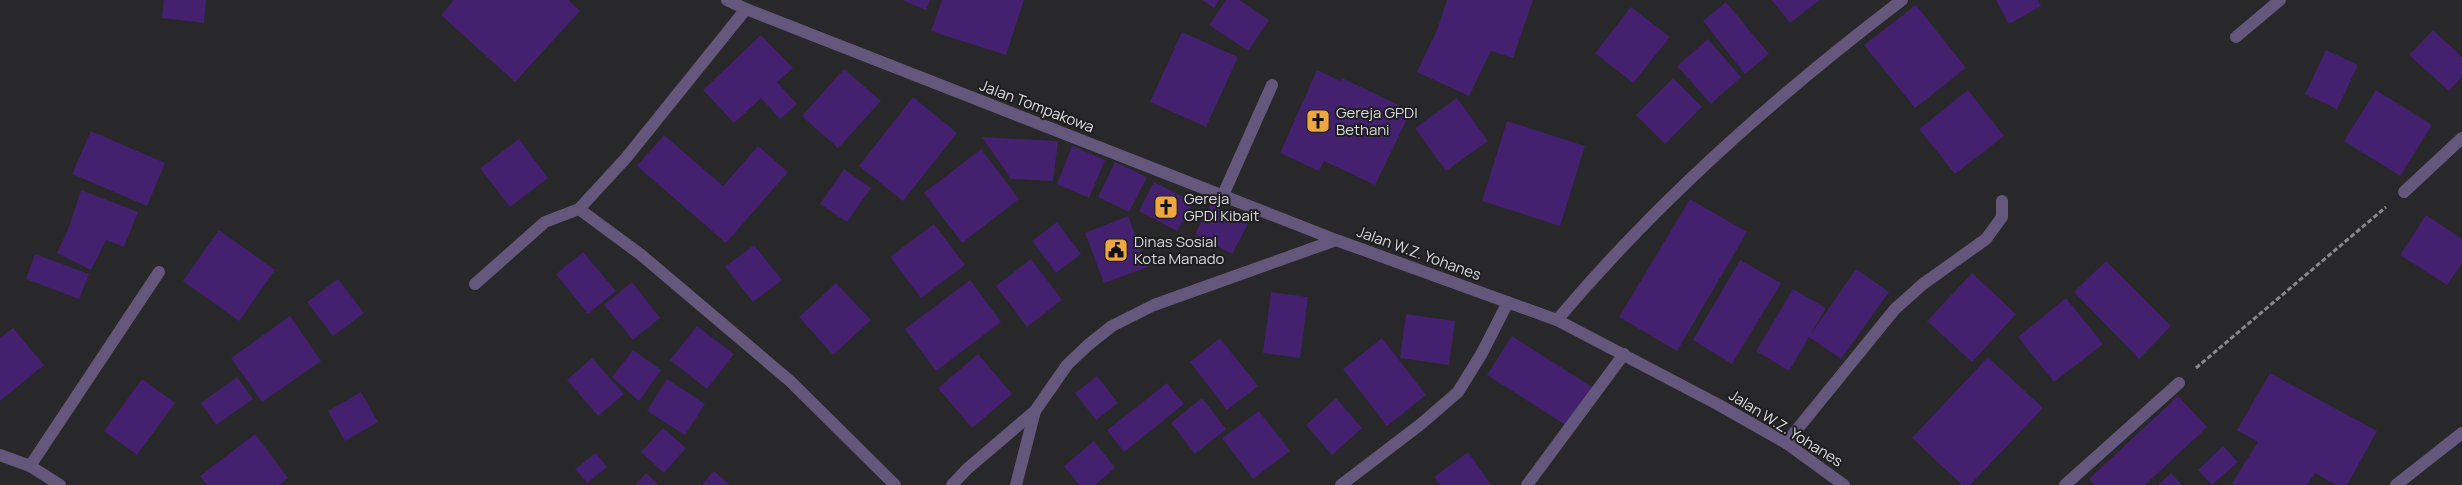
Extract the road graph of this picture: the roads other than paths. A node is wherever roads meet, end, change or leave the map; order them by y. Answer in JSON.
{"nodes":[{"id":1,"x":727,"y":0,"type":"edge"},
{"id":2,"x":1902,"y":0,"type":"edge"},
{"id":3,"x":2280,"y":0,"type":"edge"},
{"id":4,"x":746,"y":9,"type":"junction"},
{"id":5,"x":2236,"y":37,"type":"dead end"},
{"id":6,"x":1272,"y":85,"type":"dead end"},
{"id":7,"x":2462,"y":138,"type":"edge"},
{"id":8,"x":2404,"y":192,"type":"road end"},
{"id":9,"x":1223,"y":195,"type":"junction"},
{"id":10,"x":2002,"y":201,"type":"dead end"},
{"id":11,"x":578,"y":209,"type":"junction"},
{"id":12,"x":1336,"y":240,"type":"junction"},
{"id":13,"x":159,"y":272,"type":"dead end"},
{"id":14,"x":475,"y":284,"type":"dead end"},
{"id":15,"x":1508,"y":302,"type":"junction"},
{"id":16,"x":1557,"y":320,"type":"junction"},
{"id":17,"x":1624,"y":354,"type":"junction"},
{"id":18,"x":2179,"y":383,"type":"road end"},
{"id":19,"x":1035,"y":411,"type":"junction"},
{"id":20,"x":2462,"y":433,"type":"edge"},
{"id":21,"x":1786,"y":444,"type":"junction"},
{"id":22,"x":0,"y":454,"type":"edge"},
{"id":23,"x":30,"y":466,"type":"junction"},
{"id":24,"x":60,"y":485,"type":"edge"},
{"id":25,"x":895,"y":485,"type":"edge"},
{"id":26,"x":952,"y":485,"type":"edge"},
{"id":27,"x":1016,"y":485,"type":"edge"},
{"id":28,"x":1341,"y":485,"type":"edge"},
{"id":29,"x":1527,"y":485,"type":"edge"},
{"id":30,"x":1844,"y":485,"type":"edge"},
{"id":31,"x":2065,"y":485,"type":"edge"},
{"id":32,"x":2396,"y":485,"type":"edge"}],
"edges":[{"from":1,"to":4,"type":"street","name":"Jalan Tompakowa"},
{"from":2,"to":16,"type":"street"},
{"from":3,"to":5,"type":"street"},
{"from":4,"to":9,"type":"street","name":"Jalan Tompakowa"},
{"from":4,"to":11,"type":"street"},
{"from":6,"to":9,"type":"street"},
{"from":7,"to":8,"type":"street"},
{"from":9,"to":12,"type":"street","name":"Jalan Tompakowa"},
{"from":10,"to":21,"type":"street"},
{"from":11,"to":14,"type":"street"},
{"from":11,"to":25,"type":"street"},
{"from":12,"to":15,"type":"street","name":"Jalan W.Z. Yohanes"},
{"from":12,"to":19,"type":"street","name":"Jalan W.Z. Yohanes"},
{"from":13,"to":23,"type":"street"},
{"from":15,"to":16,"type":"street","name":"Jalan W.Z. Yohanes"},
{"from":15,"to":28,"type":"street"},
{"from":16,"to":17,"type":"street","name":"Jalan W.Z. Yohanes"},
{"from":17,"to":21,"type":"street","name":"Jalan W.Z. Yohanes"},
{"from":17,"to":29,"type":"street"},
{"from":18,"to":31,"type":"street"},
{"from":19,"to":26,"type":"street"},
{"from":19,"to":27,"type":"street","name":"Jalan W.Z. Yohanes"},
{"from":20,"to":32,"type":"street"},
{"from":21,"to":30,"type":"street","name":"Jalan W.Z. Yohanes"},
{"from":22,"to":23,"type":"street"},
{"from":23,"to":24,"type":"street"}]}
